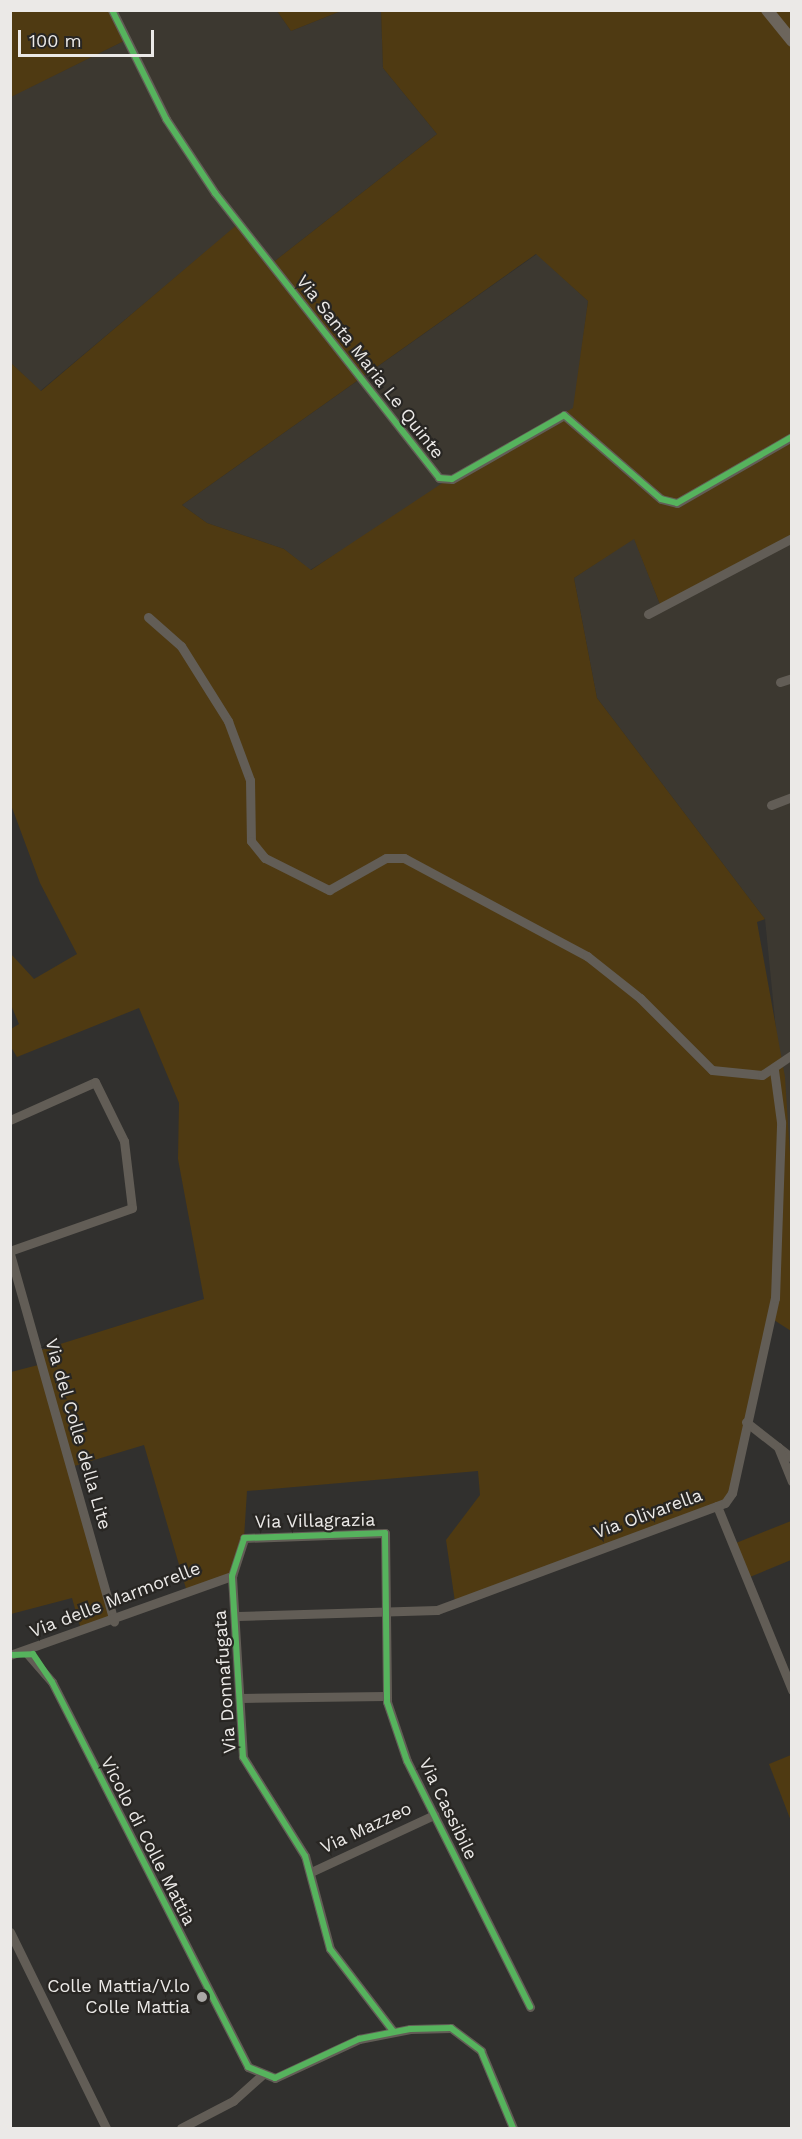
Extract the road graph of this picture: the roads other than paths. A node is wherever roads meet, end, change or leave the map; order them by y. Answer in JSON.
{"nodes":[{"id":1,"x":112,"y":10,"type":"edge"},
{"id":2,"x":767,"y":10,"type":"edge"},
{"id":3,"x":792,"y":41,"type":"edge"},
{"id":4,"x":792,"y":437,"type":"edge"},
{"id":5,"x":792,"y":538,"type":"edge"},
{"id":6,"x":648,"y":614,"type":"dead end"},
{"id":7,"x":148,"y":617,"type":"dead end"},
{"id":8,"x":792,"y":678,"type":"edge"},
{"id":9,"x":780,"y":682,"type":"dead end"},
{"id":10,"x":792,"y":797,"type":"edge"},
{"id":11,"x":771,"y":805,"type":"dead end"},
{"id":12,"x":792,"y":1055,"type":"edge"},
{"id":13,"x":774,"y":1070,"type":"junction"},
{"id":14,"x":10,"y":1120,"type":"edge"},
{"id":15,"x":10,"y":1253,"type":"edge"},
{"id":16,"x":746,"y":1422,"type":"junction"},
{"id":17,"x":777,"y":1445,"type":"junction"},
{"id":18,"x":792,"y":1458,"type":"edge"},
{"id":19,"x":792,"y":1481,"type":"edge"},
{"id":20,"x":717,"y":1506,"type":"junction"},
{"id":21,"x":232,"y":1576,"type":"junction"},
{"id":22,"x":387,"y":1612,"type":"junction"},
{"id":23,"x":237,"y":1616,"type":"junction"},
{"id":24,"x":114,"y":1622,"type":"junction"},
{"id":25,"x":26,"y":1652,"type":"junction"},
{"id":26,"x":10,"y":1655,"type":"edge"},
{"id":27,"x":792,"y":1690,"type":"edge"},
{"id":28,"x":385,"y":1696,"type":"junction"},
{"id":29,"x":241,"y":1698,"type":"junction"},
{"id":30,"x":434,"y":1815,"type":"junction"},
{"id":31,"x":311,"y":1872,"type":"junction"},
{"id":32,"x":10,"y":1932,"type":"edge"},
{"id":33,"x":530,"y":2007,"type":"dead end"},
{"id":34,"x":393,"y":2031,"type":"junction"},
{"id":35,"x":261,"y":2076,"type":"junction"},
{"id":36,"x":106,"y":2128,"type":"edge"},
{"id":37,"x":181,"y":2128,"type":"edge"},
{"id":38,"x":513,"y":2128,"type":"edge"}],
"edges":[{"from":1,"to":4,"type":"street","name":"Via Santa Maria Le Quinte"},
{"from":2,"to":3,"type":"main road"},
{"from":5,"to":6,"type":"street"},
{"from":7,"to":13,"type":"street"},
{"from":8,"to":9,"type":"street"},
{"from":10,"to":11,"type":"street"},
{"from":12,"to":13,"type":"street"},
{"from":13,"to":16,"type":"street","name":"Via Olivarella"},
{"from":14,"to":15,"type":"street"},
{"from":15,"to":24,"type":"street","name":"Via del Colle della Lite"},
{"from":16,"to":17,"type":"street"},
{"from":16,"to":20,"type":"street","name":"Via Olivarella"},
{"from":17,"to":18,"type":"street"},
{"from":17,"to":19,"type":"street"},
{"from":20,"to":22,"type":"street","name":"Via Olivarella"},
{"from":20,"to":27,"type":"street"},
{"from":21,"to":22,"type":"street","name":"Via Villagrazia"},
{"from":21,"to":23,"type":"street","name":"Via Donnafugata"},
{"from":21,"to":24,"type":"street","name":"Via delle Marmorelle"},
{"from":22,"to":23,"type":"street","name":"Via Olivarella"},
{"from":22,"to":28,"type":"street","name":"Via Cassibile"},
{"from":23,"to":29,"type":"street","name":"Via Donnafugata"},
{"from":24,"to":25,"type":"street","name":"Via delle Marmorelle"},
{"from":25,"to":26,"type":"street","name":"Via delle Marmorelle"},
{"from":25,"to":35,"type":"street","name":"Vicolo di Colle Mattia"},
{"from":28,"to":29,"type":"street"},
{"from":28,"to":30,"type":"street","name":"Via Cassibile"},
{"from":29,"to":31,"type":"street","name":"Via Donnafugata"},
{"from":30,"to":31,"type":"street","name":"Via Mazzeo"},
{"from":30,"to":33,"type":"street","name":"Via Cassibile"},
{"from":31,"to":34,"type":"street","name":"Via Donnafugata"},
{"from":32,"to":36,"type":"street"},
{"from":34,"to":35,"type":"street"},
{"from":34,"to":38,"type":"street"},
{"from":35,"to":37,"type":"street"}]}
